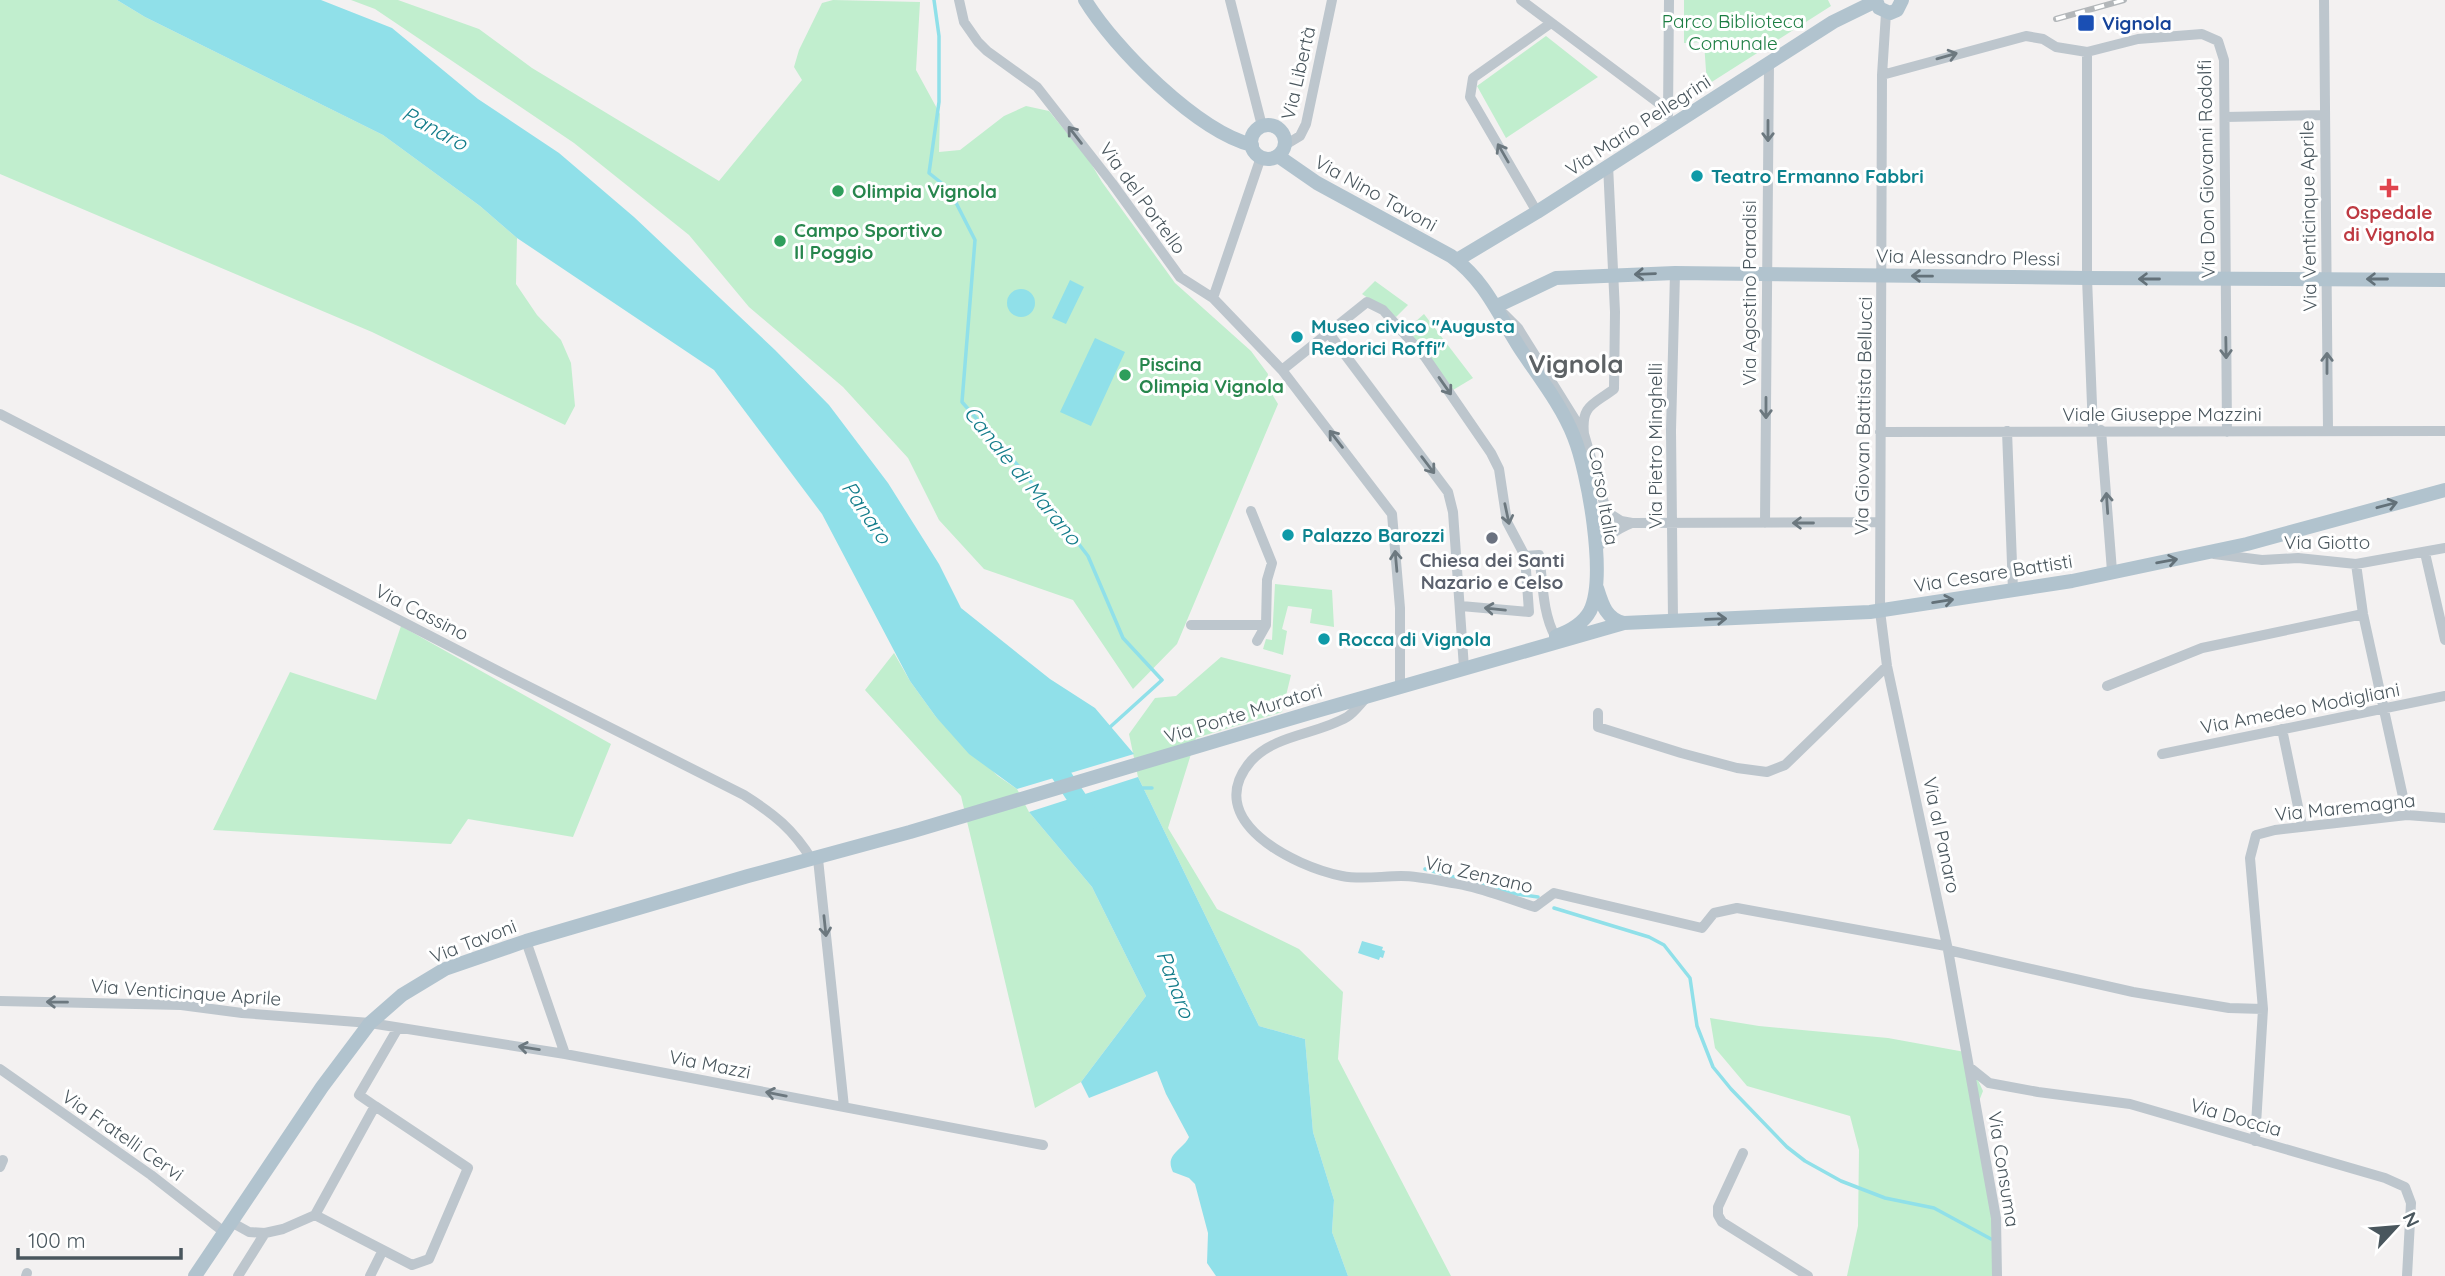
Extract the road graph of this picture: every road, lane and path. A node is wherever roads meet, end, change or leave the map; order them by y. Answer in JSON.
{"nodes":[{"id":1,"x":959,"y":0,"type":"edge"},
{"id":2,"x":1084,"y":0,"type":"edge"},
{"id":3,"x":1230,"y":0,"type":"edge"},
{"id":4,"x":1332,"y":0,"type":"edge"},
{"id":5,"x":1521,"y":0,"type":"edge"},
{"id":6,"x":1669,"y":0,"type":"edge"},
{"id":7,"x":1876,"y":0,"type":"edge"},
{"id":8,"x":1902,"y":0,"type":"edge"},
{"id":9,"x":2324,"y":0,"type":"edge"},
{"id":10,"x":1886,"y":13,"type":"junction"},
{"id":11,"x":1551,"y":23,"type":"junction"},
{"id":12,"x":2087,"y":52,"type":"junction"},
{"id":13,"x":1769,"y":63,"type":"junction"},
{"id":14,"x":1881,"y":75,"type":"junction"},
{"id":15,"x":1668,"y":110,"type":"junction"},
{"id":16,"x":2324,"y":116,"type":"junction"},
{"id":17,"x":2225,"y":117,"type":"junction"},
{"id":18,"x":1262,"y":126,"type":"junction"},
{"id":19,"x":1670,"y":128,"type":"junction"},
{"id":20,"x":1252,"y":145,"type":"junction"},
{"id":21,"x":1281,"y":151,"type":"junction"},
{"id":22,"x":1261,"y":157,"type":"junction"},
{"id":23,"x":1608,"y":166,"type":"junction"},
{"id":24,"x":1537,"y":212,"type":"junction"},
{"id":25,"x":1457,"y":260,"type":"junction"},
{"id":26,"x":1675,"y":273,"type":"junction"},
{"id":27,"x":1767,"y":273,"type":"junction"},
{"id":28,"x":1612,"y":275,"type":"junction"},
{"id":29,"x":1882,"y":275,"type":"junction"},
{"id":30,"x":2087,"y":278,"type":"junction"},
{"id":31,"x":2225,"y":279,"type":"junction"},
{"id":32,"x":2327,"y":279,"type":"junction"},
{"id":33,"x":2445,"y":280,"type":"edge"},
{"id":34,"x":1213,"y":298,"type":"junction"},
{"id":35,"x":1497,"y":306,"type":"junction"},
{"id":36,"x":1328,"y":332,"type":"junction"},
{"id":37,"x":1282,"y":370,"type":"junction"},
{"id":38,"x":0,"y":414,"type":"edge"},
{"id":39,"x":2097,"y":430,"type":"junction"},
{"id":40,"x":2007,"y":431,"type":"junction"},
{"id":41,"x":2328,"y":431,"type":"junction"},
{"id":42,"x":2445,"y":431,"type":"edge"},
{"id":43,"x":1880,"y":432,"type":"junction"},
{"id":44,"x":2227,"y":432,"type":"junction"},
{"id":45,"x":1584,"y":434,"type":"junction"},
{"id":46,"x":2445,"y":489,"type":"edge"},
{"id":47,"x":1251,"y":511,"type":"dead end"},
{"id":48,"x":1672,"y":522,"type":"junction"},
{"id":49,"x":1879,"y":522,"type":"junction"},
{"id":50,"x":1632,"y":523,"type":"junction"},
{"id":51,"x":1765,"y":523,"type":"junction"},
{"id":52,"x":2445,"y":548,"type":"edge"},
{"id":53,"x":1595,"y":551,"type":"junction"},
{"id":54,"x":2425,"y":553,"type":"junction"},
{"id":55,"x":2208,"y":554,"type":"junction"},
{"id":56,"x":1525,"y":556,"type":"junction"},
{"id":57,"x":2356,"y":564,"type":"junction"},
{"id":58,"x":2112,"y":571,"type":"junction"},
{"id":59,"x":1596,"y":587,"type":"junction"},
{"id":60,"x":2013,"y":590,"type":"junction"},
{"id":61,"x":1461,"y":606,"type":"junction"},
{"id":62,"x":1880,"y":611,"type":"junction"},
{"id":63,"x":2363,"y":614,"type":"junction"},
{"id":64,"x":1673,"y":620,"type":"junction"},
{"id":65,"x":1624,"y":623,"type":"junction"},
{"id":66,"x":1191,"y":625,"type":"dead end"},
{"id":67,"x":1266,"y":625,"type":"junction"},
{"id":68,"x":1555,"y":636,"type":"junction"},
{"id":69,"x":2445,"y":640,"type":"edge"},
{"id":70,"x":1257,"y":641,"type":"dead end"},
{"id":71,"x":1540,"y":646,"type":"junction"},
{"id":72,"x":1887,"y":666,"type":"junction"},
{"id":73,"x":1464,"y":668,"type":"junction"},
{"id":74,"x":1400,"y":686,"type":"junction"},
{"id":75,"x":2107,"y":686,"type":"dead end"},
{"id":76,"x":1368,"y":696,"type":"junction"},
{"id":77,"x":2445,"y":696,"type":"edge"},
{"id":78,"x":2385,"y":709,"type":"junction"},
{"id":79,"x":1598,"y":713,"type":"dead end"},
{"id":80,"x":2282,"y":729,"type":"junction"},
{"id":81,"x":2162,"y":754,"type":"dead end"},
{"id":82,"x":2407,"y":815,"type":"junction"},
{"id":83,"x":956,"y":818,"type":"joint"},
{"id":84,"x":2445,"y":818,"type":"edge"},
{"id":85,"x":2302,"y":826,"type":"junction"},
{"id":86,"x":815,"y":859,"type":"junction"},
{"id":87,"x":526,"y":941,"type":"junction"},
{"id":88,"x":1947,"y":948,"type":"junction"},
{"id":89,"x":0,"y":1001,"type":"edge"},
{"id":90,"x":2263,"y":1009,"type":"junction"},
{"id":91,"x":370,"y":1023,"type":"junction"},
{"id":92,"x":398,"y":1028,"type":"junction"},
{"id":93,"x":565,"y":1054,"type":"junction"},
{"id":94,"x":1969,"y":1067,"type":"junction"},
{"id":95,"x":1,"y":1071,"type":"edge"},
{"id":96,"x":374,"y":1106,"type":"junction"},
{"id":97,"x":844,"y":1107,"type":"junction"},
{"id":98,"x":2255,"y":1141,"type":"junction"},
{"id":99,"x":1043,"y":1145,"type":"dead end"},
{"id":100,"x":1743,"y":1153,"type":"dead end"},
{"id":101,"x":315,"y":1215,"type":"junction"},
{"id":102,"x":227,"y":1227,"type":"junction"},
{"id":103,"x":265,"y":1233,"type":"junction"},
{"id":104,"x":383,"y":1250,"type":"junction"},
{"id":105,"x":195,"y":1276,"type":"edge"},
{"id":106,"x":238,"y":1276,"type":"edge"},
{"id":107,"x":370,"y":1276,"type":"edge"},
{"id":108,"x":1808,"y":1276,"type":"edge"},
{"id":109,"x":1997,"y":1276,"type":"edge"},
{"id":110,"x":2407,"y":1276,"type":"edge"}],
"edges":[{"from":34,"to":1,"type":"street","name":"Via del Portello","one_way":true},
{"from":2,"to":20,"type":"main road"},
{"from":3,"to":18,"type":"street"},
{"from":4,"to":21,"type":"street","name":"Via Libertà"},
{"from":5,"to":11,"type":"street"},
{"from":6,"to":15,"type":"street"},
{"from":7,"to":10,"type":"main road"},
{"from":7,"to":13,"type":"main road","name":"Via Mario Pellegrini"},
{"from":8,"to":10,"type":"main road"},
{"from":9,"to":16,"type":"street","name":"Via Venticinque Aprile"},
{"from":10,"to":14,"type":"street","name":"Via Giovan Battista Bellucci"},
{"from":11,"to":15,"type":"street"},
{"from":24,"to":11,"type":"street","one_way":true},
{"from":14,"to":12,"type":"street","one_way":true},
{"from":12,"to":17,"type":"street","name":"Via Don Giovanni Rodolfi"},
{"from":12,"to":30,"type":"street"},
{"from":13,"to":19,"type":"main road","name":"Via Mario Pellegrini"},
{"from":13,"to":27,"type":"street","name":"Via Agostino Paradisi","one_way":true},
{"from":14,"to":29,"type":"street","name":"Via Giovan Battista Bellucci"},
{"from":15,"to":19,"type":"street"},
{"from":16,"to":17,"type":"street"},
{"from":16,"to":32,"type":"street","name":"Via Venticinque Aprile"},
{"from":17,"to":31,"type":"street","name":"Via Don Giovanni Rodolfi"},
{"from":18,"to":20,"type":"main road"},
{"from":18,"to":21,"type":"main road"},
{"from":19,"to":23,"type":"main road","name":"Via Mario Pellegrini"},
{"from":20,"to":22,"type":"main road"},
{"from":21,"to":22,"type":"main road"},
{"from":21,"to":25,"type":"main road","name":"Via Nino Tavoni"},
{"from":22,"to":34,"type":"street"},
{"from":23,"to":24,"type":"main road","name":"Via Mario Pellegrini"},
{"from":23,"to":28,"type":"street"},
{"from":24,"to":25,"type":"main road","name":"Via Mario Pellegrini"},
{"from":25,"to":35,"type":"main road","name":"Corso Italia"},
{"from":26,"to":27,"type":"main road","name":"Via Alessandro Plessi"},
{"from":26,"to":28,"type":"main road","name":"Via Alessandro Plessi","one_way":true},
{"from":26,"to":48,"type":"street","name":"Via Pietro Minghelli"},
{"from":27,"to":29,"type":"main road","name":"Via Alessandro Plessi"},
{"from":27,"to":51,"type":"street","name":"Via Agostino Paradisi","one_way":true},
{"from":28,"to":35,"type":"main road","name":"Via Alessandro Plessi"},
{"from":28,"to":45,"type":"street"},
{"from":30,"to":29,"type":"main road","name":"Via Alessandro Plessi","one_way":true},
{"from":29,"to":43,"type":"street","name":"Via Giovan Battista Bellucci"},
{"from":31,"to":30,"type":"main road","name":"Via Alessandro Plessi","one_way":true},
{"from":30,"to":39,"type":"street"},
{"from":31,"to":32,"type":"main road","name":"Via Alessandro Plessi"},
{"from":31,"to":44,"type":"street","name":"Via Don Giovanni Rodolfi","one_way":true},
{"from":33,"to":32,"type":"main road","name":"Via Alessandro Plessi","one_way":true},
{"from":41,"to":32,"type":"street","name":"Via Venticinque Aprile","one_way":true},
{"from":34,"to":37,"type":"street","name":"Via del Portello"},
{"from":35,"to":45,"type":"street","name":"Corso Italia"},
{"from":35,"to":53,"type":"main road","name":"Corso Italia"},
{"from":36,"to":37,"type":"street"},
{"from":36,"to":56,"type":"street","one_way":true},
{"from":36,"to":61,"type":"street","one_way":true},
{"from":74,"to":37,"type":"street","name":"Via del Portello","one_way":true},
{"from":38,"to":86,"type":"street","name":"Via Cassino"},
{"from":39,"to":40,"type":"street","name":"Viale Giuseppe Mazzini"},
{"from":39,"to":44,"type":"street","name":"Viale Giuseppe Mazzini"},
{"from":58,"to":39,"type":"street","one_way":true},
{"from":40,"to":43,"type":"street","name":"Viale Giuseppe Mazzini"},
{"from":40,"to":60,"type":"street"},
{"from":41,"to":42,"type":"street","name":"Viale Giuseppe Mazzini"},
{"from":41,"to":44,"type":"street","name":"Viale Giuseppe Mazzini"},
{"from":43,"to":49,"type":"street","name":"Via Giovan Battista Bellucci"},
{"from":45,"to":50,"type":"street","name":"Corso Italia"},
{"from":55,"to":46,"type":"main road","name":"Via Cesare Battisti","one_way":true},
{"from":47,"to":67,"type":"street"},
{"from":48,"to":50,"type":"street"},
{"from":48,"to":51,"type":"street"},
{"from":48,"to":64,"type":"street","name":"Via Pietro Minghelli"},
{"from":49,"to":51,"type":"street","one_way":true},
{"from":49,"to":62,"type":"street","name":"Via Giovan Battista Bellucci"},
{"from":50,"to":53,"type":"street"},
{"from":52,"to":54,"type":"street","name":"Via Giotto"},
{"from":53,"to":59,"type":"main road","name":"Corso Italia"},
{"from":54,"to":57,"type":"street","name":"Via Giotto"},
{"from":54,"to":69,"type":"street"},
{"from":55,"to":57,"type":"street","name":"Via Giotto"},
{"from":58,"to":55,"type":"main road","name":"Via Cesare Battisti","one_way":true},
{"from":56,"to":61,"type":"street","one_way":true},
{"from":56,"to":68,"type":"street"},
{"from":57,"to":63,"type":"street"},
{"from":58,"to":60,"type":"main road","name":"Via Cesare Battisti"},
{"from":59,"to":65,"type":"main road","name":"Corso Italia"},
{"from":59,"to":68,"type":"main road","name":"Corso Italia"},
{"from":62,"to":60,"type":"main road","name":"Via Cesare Battisti","one_way":true},
{"from":61,"to":73,"type":"street"},
{"from":64,"to":62,"type":"main road","name":"Via Cesare Battisti","one_way":true},
{"from":62,"to":72,"type":"street","name":"Via al Panaro"},
{"from":63,"to":75,"type":"street"},
{"from":63,"to":78,"type":"street"},
{"from":64,"to":65,"type":"main road","name":"Via Cesare Battisti"},
{"from":65,"to":71,"type":"main road","name":"Via Cesare Battisti"},
{"from":66,"to":67,"type":"street"},
{"from":67,"to":70,"type":"street"},
{"from":68,"to":71,"type":"main road","name":"Corso Italia"},
{"from":71,"to":73,"type":"main road","name":"Via Ponte Muratori"},
{"from":72,"to":79,"type":"street"},
{"from":72,"to":88,"type":"street","name":"Via al Panaro"},
{"from":73,"to":74,"type":"main road","name":"Via Ponte Muratori"},
{"from":74,"to":76,"type":"main road","name":"Via Ponte Muratori"},
{"from":76,"to":83,"type":"main road","name":"Via Ponte Muratori"},
{"from":76,"to":88,"type":"street","name":"Via Zenzano"},
{"from":77,"to":78,"type":"street","name":"Via Amedeo Modigliani"},
{"from":78,"to":80,"type":"street","name":"Via Amedeo Modigliani"},
{"from":78,"to":82,"type":"street"},
{"from":80,"to":81,"type":"street","name":"Via Amedeo Modigliani"},
{"from":80,"to":85,"type":"street"},
{"from":82,"to":84,"type":"street","name":"Via Maremagna"},
{"from":82,"to":85,"type":"street","name":"Via Maremagna"},
{"from":83,"to":86,"type":"main road","name":"Via Tavoni"},
{"from":85,"to":90,"type":"street","name":"Via Maremagna"},
{"from":86,"to":87,"type":"main road","name":"Via Tavoni"},
{"from":86,"to":97,"type":"street","one_way":true},
{"from":87,"to":91,"type":"main road","name":"Via Tavoni"},
{"from":87,"to":93,"type":"street"},
{"from":88,"to":90,"type":"street"},
{"from":88,"to":94,"type":"street","name":"Via al Panaro"},
{"from":91,"to":89,"type":"street","name":"Via Venticinque Aprile","one_way":true},
{"from":90,"to":98,"type":"street","name":"Via Maremagna"},
{"from":91,"to":92,"type":"street","name":"Via Mazzi"},
{"from":91,"to":102,"type":"main road","name":"Via Tavoni"},
{"from":93,"to":92,"type":"street","name":"Via Mazzi","one_way":true},
{"from":92,"to":96,"type":"street"},
{"from":97,"to":93,"type":"street","name":"Via Mazzi","one_way":true},
{"from":94,"to":98,"type":"street","name":"Via Doccia"},
{"from":94,"to":109,"type":"street","name":"Via Consuma"},
{"from":95,"to":102,"type":"street","name":"Via Fratelli Cervi"},
{"from":96,"to":101,"type":"street"},
{"from":96,"to":104,"type":"street"},
{"from":97,"to":99,"type":"street","name":"Via Mazzi"},
{"from":98,"to":110,"type":"street","name":"Via Doccia"},
{"from":100,"to":108,"type":"street"},
{"from":101,"to":103,"type":"street"},
{"from":101,"to":104,"type":"street"},
{"from":102,"to":103,"type":"street","name":"Via Fratelli Cervi"},
{"from":102,"to":105,"type":"main road","name":"Via Tavoni"},
{"from":103,"to":106,"type":"street"},
{"from":104,"to":107,"type":"street"}]}
